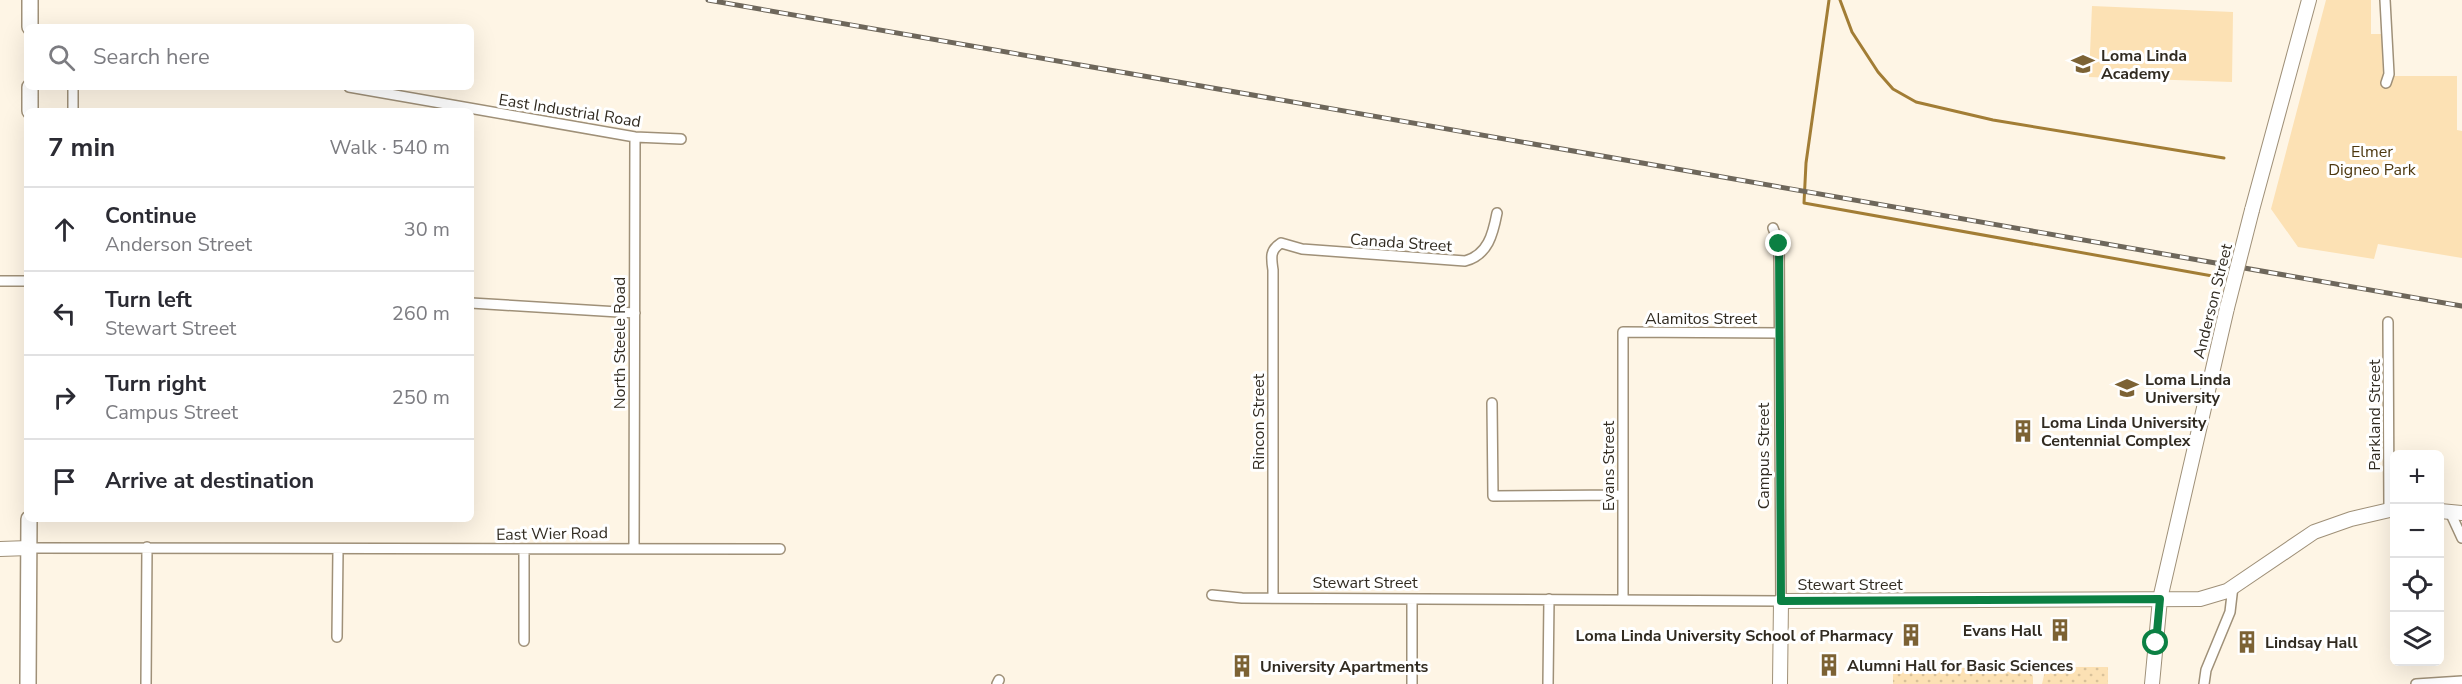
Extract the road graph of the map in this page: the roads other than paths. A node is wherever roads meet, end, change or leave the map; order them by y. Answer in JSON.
{"nodes":[{"id":1,"x":30,"y":0,"type":"edge"},
{"id":2,"x":2309,"y":0,"type":"edge"},
{"id":3,"x":2385,"y":0,"type":"edge"},
{"id":4,"x":30,"y":24,"type":"edge"},
{"id":5,"x":2386,"y":83,"type":"dead end"},
{"id":6,"x":30,"y":90,"type":"edge"},
{"id":7,"x":74,"y":90,"type":"edge"},
{"id":8,"x":367,"y":90,"type":"edge"},
{"id":9,"x":30,"y":108,"type":"edge"},
{"id":10,"x":73,"y":108,"type":"edge"},
{"id":11,"x":470,"y":108,"type":"edge"},
{"id":12,"x":474,"y":109,"type":"edge"},
{"id":13,"x":635,"y":137,"type":"junction"},
{"id":14,"x":681,"y":139,"type":"dead end"},
{"id":15,"x":1497,"y":213,"type":"dead end"},
{"id":16,"x":1773,"y":228,"type":"dead end"},
{"id":17,"x":1275,"y":247,"type":"joint"},
{"id":18,"x":0,"y":280,"type":"edge"},
{"id":19,"x":24,"y":281,"type":"edge"},
{"id":20,"x":474,"y":303,"type":"edge"},
{"id":21,"x":635,"y":313,"type":"junction"},
{"id":22,"x":2388,"y":322,"type":"dead end"},
{"id":23,"x":1623,"y":332,"type":"joint"},
{"id":24,"x":1779,"y":333,"type":"junction"},
{"id":25,"x":1492,"y":403,"type":"dead end"},
{"id":26,"x":1623,"y":495,"type":"junction"},
{"id":27,"x":2392,"y":504,"type":"edge"},
{"id":28,"x":2390,"y":509,"type":"edge"},
{"id":29,"x":2451,"y":512,"type":"edge"},
{"id":30,"x":29,"y":522,"type":"edge"},
{"id":31,"x":2462,"y":538,"type":"edge"},
{"id":32,"x":147,"y":547,"type":"junction"},
{"id":33,"x":29,"y":548,"type":"junction"},
{"id":34,"x":634,"y":548,"type":"junction"},
{"id":35,"x":0,"y":549,"type":"edge"},
{"id":36,"x":780,"y":549,"type":"dead end"},
{"id":37,"x":338,"y":550,"type":"junction"},
{"id":38,"x":524,"y":550,"type":"junction"},
{"id":39,"x":2233,"y":586,"type":"junction"},
{"id":40,"x":1212,"y":595,"type":"dead end"},
{"id":41,"x":1273,"y":598,"type":"junction"},
{"id":42,"x":1412,"y":599,"type":"junction"},
{"id":43,"x":1548,"y":599,"type":"junction"},
{"id":44,"x":1623,"y":599,"type":"junction"},
{"id":45,"x":2160,"y":599,"type":"junction"},
{"id":46,"x":1781,"y":601,"type":"junction"},
{"id":47,"x":337,"y":637,"type":"dead end"},
{"id":48,"x":524,"y":641,"type":"dead end"},
{"id":49,"x":2462,"y":681,"type":"edge"},
{"id":50,"x":28,"y":684,"type":"edge"},
{"id":51,"x":146,"y":684,"type":"edge"},
{"id":52,"x":1412,"y":684,"type":"edge"},
{"id":53,"x":1548,"y":684,"type":"edge"},
{"id":54,"x":1780,"y":684,"type":"edge"},
{"id":55,"x":2152,"y":684,"type":"edge"},
{"id":56,"x":2204,"y":684,"type":"edge"},
{"id":57,"x":2416,"y":684,"type":"edge"}],
"edges":[{"from":1,"to":4,"type":"main road"},
{"from":2,"to":45,"type":"street","name":"Anderson Street","bridge":true},
{"from":3,"to":5,"type":"street"},
{"from":6,"to":9,"type":"main road"},
{"from":7,"to":10,"type":"street"},
{"from":8,"to":11,"type":"street","name":"East Industrial Road"},
{"from":12,"to":13,"type":"street","name":"East Industrial Road"},
{"from":13,"to":14,"type":"street","name":"East Industrial Road"},
{"from":13,"to":21,"type":"street","name":"North Steele Road"},
{"from":15,"to":17,"type":"street","name":"Canada Street"},
{"from":16,"to":24,"type":"street","name":"Campus Street"},
{"from":17,"to":41,"type":"street","name":"Rincon Street"},
{"from":18,"to":19,"type":"street"},
{"from":20,"to":21,"type":"street"},
{"from":21,"to":34,"type":"street","name":"North Steele Road"},
{"from":22,"to":27,"type":"street","name":"Parkland Street"},
{"from":23,"to":24,"type":"street","name":"Alamitos Street"},
{"from":23,"to":26,"type":"street","name":"Evans Street"},
{"from":24,"to":46,"type":"street","name":"Campus Street"},
{"from":25,"to":26,"type":"street"},
{"from":26,"to":44,"type":"street","name":"Evans Street"},
{"from":28,"to":39,"type":"street","name":"Stewart Street"},
{"from":29,"to":31,"type":"street"},
{"from":30,"to":33,"type":"main road"},
{"from":32,"to":33,"type":"street","name":"East Wier Road"},
{"from":32,"to":37,"type":"street","name":"East Wier Road"},
{"from":32,"to":51,"type":"street"},
{"from":33,"to":35,"type":"street","name":"East Wier Road"},
{"from":33,"to":50,"type":"main road"},
{"from":34,"to":36,"type":"street","name":"East Wier Road"},
{"from":34,"to":38,"type":"street","name":"East Wier Road"},
{"from":37,"to":38,"type":"street","name":"East Wier Road"},
{"from":37,"to":47,"type":"street"},
{"from":38,"to":48,"type":"street"},
{"from":39,"to":45,"type":"street","name":"Stewart Street"},
{"from":39,"to":56,"type":"street"},
{"from":40,"to":41,"type":"street","name":"Stewart Street"},
{"from":41,"to":42,"type":"street","name":"Stewart Street"},
{"from":42,"to":43,"type":"street","name":"Stewart Street"},
{"from":42,"to":52,"type":"street"},
{"from":43,"to":44,"type":"street","name":"Stewart Street"},
{"from":43,"to":53,"type":"street"},
{"from":44,"to":46,"type":"street","name":"Stewart Street"},
{"from":45,"to":46,"type":"street","name":"Stewart Street"},
{"from":45,"to":55,"type":"street","name":"Anderson Street"},
{"from":46,"to":54,"type":"street","name":"Campus Street"},
{"from":49,"to":57,"type":"street"}]}
